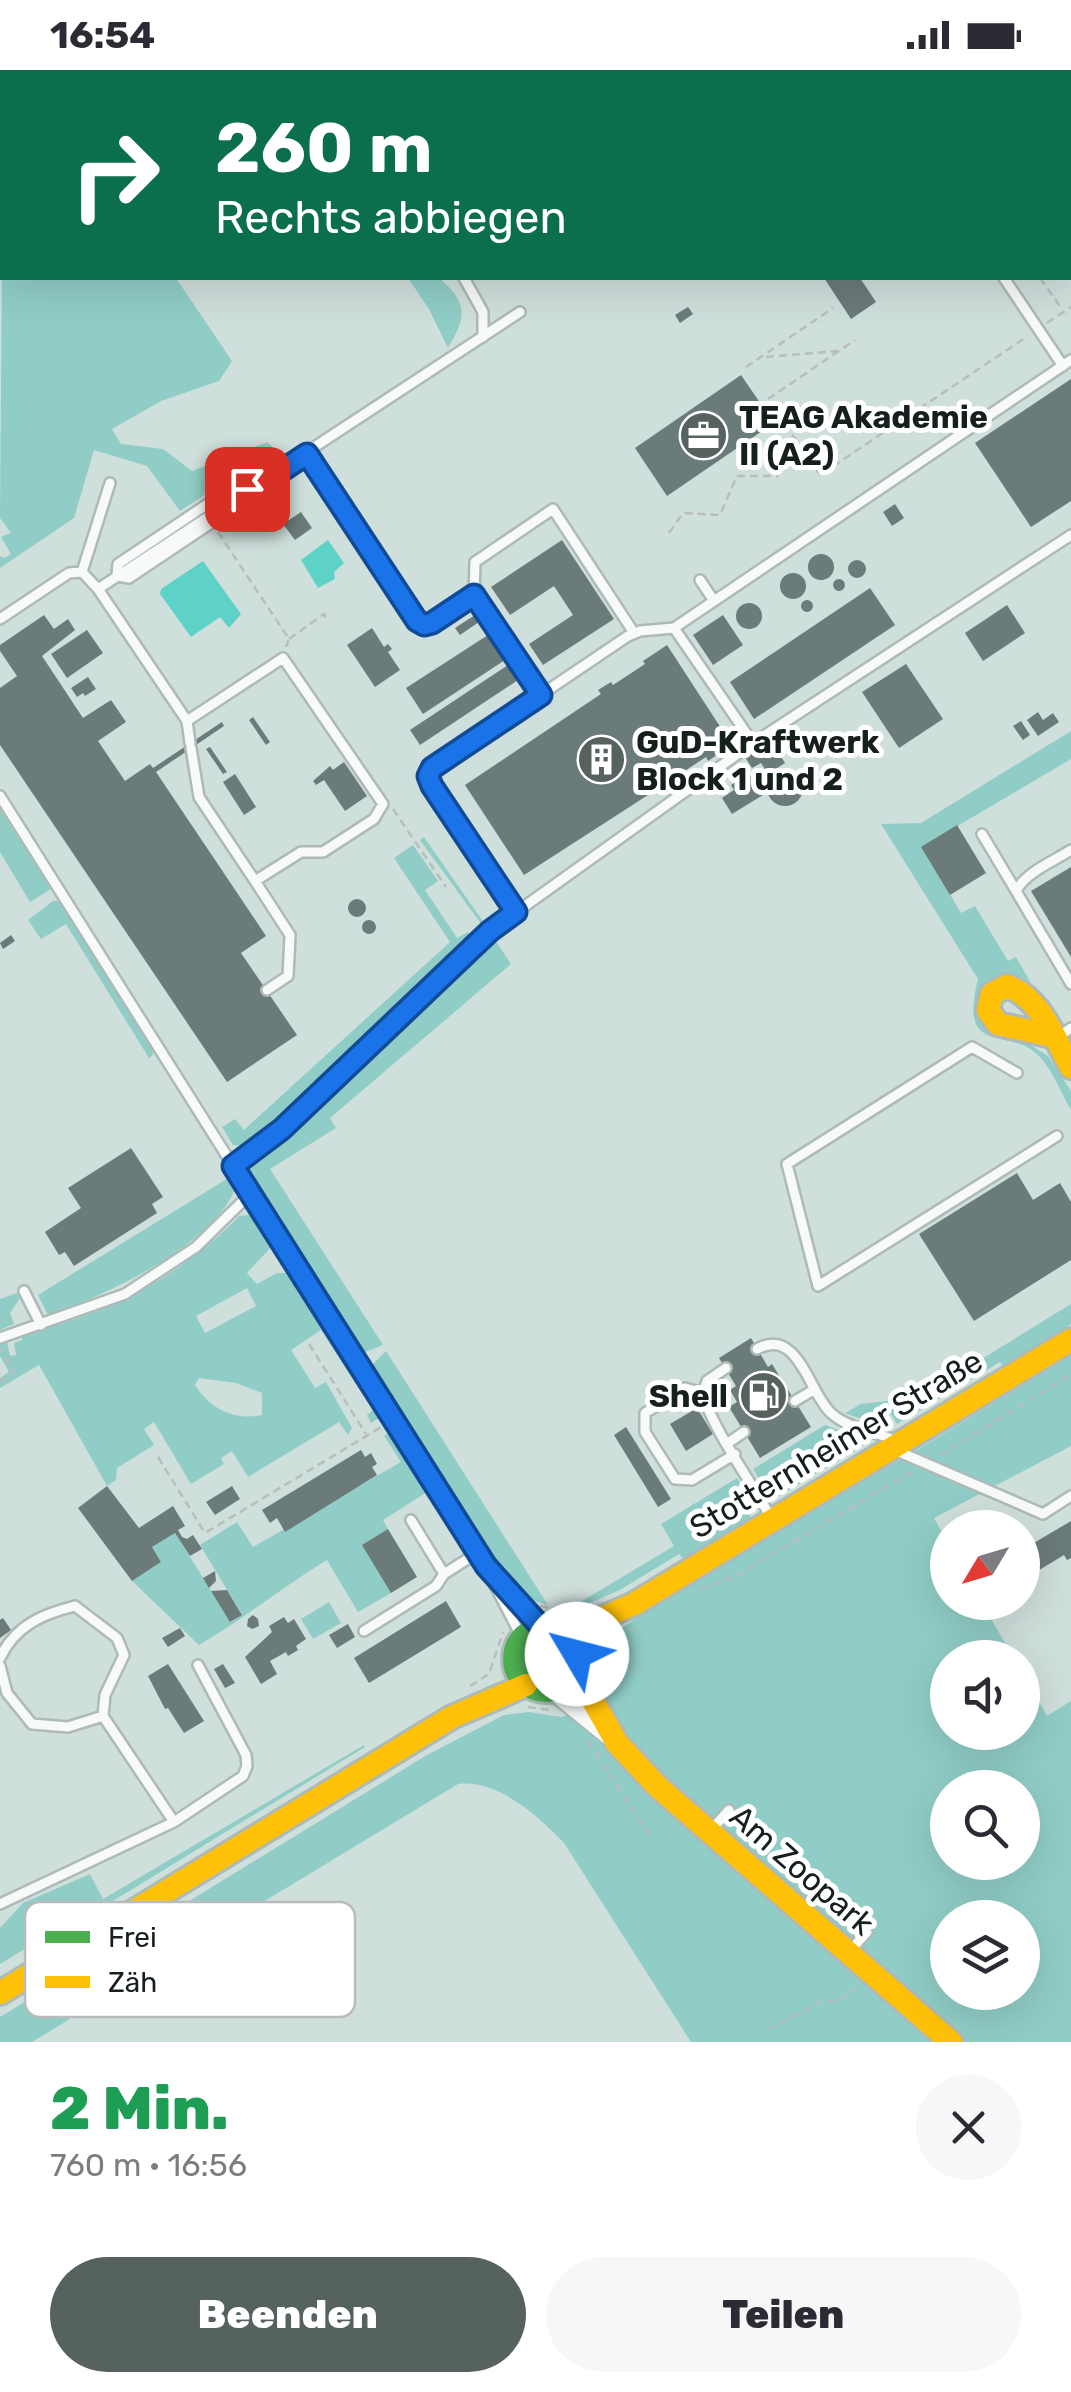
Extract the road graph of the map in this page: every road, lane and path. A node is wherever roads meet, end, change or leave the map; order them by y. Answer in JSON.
{"nodes":[{"id":1,"x":465,"y":280,"type":"edge"},
{"id":2,"x":1005,"y":280,"type":"edge"},
{"id":3,"x":1041,"y":280,"type":"edge"},
{"id":4,"x":1071,"y":307,"type":"edge"},
{"id":5,"x":833,"y":308,"type":"dead end"},
{"id":6,"x":520,"y":312,"type":"dead end"},
{"id":7,"x":1064,"y":312,"type":"junction"},
{"id":8,"x":1047,"y":323,"type":"dead end"},
{"id":9,"x":1031,"y":334,"type":"dead end"},
{"id":10,"x":483,"y":336,"type":"junction"},
{"id":11,"x":855,"y":340,"type":"dead end"},
{"id":12,"x":839,"y":351,"type":"junction"},
{"id":13,"x":761,"y":357,"type":"junction"},
{"id":14,"x":1067,"y":363,"type":"edge"},
{"id":15,"x":746,"y":367,"type":"dead end"},
{"id":16,"x":799,"y":445,"type":"junction"},
{"id":17,"x":307,"y":454,"type":"junction"},
{"id":18,"x":110,"y":483,"type":"dead end"},
{"id":19,"x":247,"y":489,"type":"junction"},
{"id":20,"x":216,"y":528,"type":"dead end"},
{"id":21,"x":669,"y":534,"type":"dead end"},
{"id":22,"x":1071,"y":535,"type":"edge"},
{"id":23,"x":82,"y":572,"type":"junction"},
{"id":24,"x":117,"y":576,"type":"junction"},
{"id":25,"x":700,"y":580,"type":"dead end"},
{"id":26,"x":98,"y":589,"type":"junction"},
{"id":27,"x":474,"y":595,"type":"junction"},
{"id":28,"x":714,"y":601,"type":"junction"},
{"id":29,"x":326,"y":618,"type":"dead end"},
{"id":30,"x":0,"y":619,"type":"edge"},
{"id":31,"x":674,"y":628,"type":"junction"},
{"id":32,"x":634,"y":633,"type":"junction"},
{"id":33,"x":288,"y":638,"type":"junction"},
{"id":34,"x":283,"y":658,"type":"junction"},
{"id":35,"x":541,"y":695,"type":"junction"},
{"id":36,"x":187,"y":722,"type":"junction"},
{"id":37,"x":754,"y":743,"type":"junction"},
{"id":38,"x":0,"y":796,"type":"edge"},
{"id":39,"x":383,"y":804,"type":"junction"},
{"id":40,"x":982,"y":834,"type":"dead end"},
{"id":41,"x":1071,"y":850,"type":"edge"},
{"id":42,"x":255,"y":882,"type":"junction"},
{"id":43,"x":446,"y":887,"type":"dead end"},
{"id":44,"x":1016,"y":891,"type":"junction"},
{"id":45,"x":516,"y":912,"type":"junction"},
{"id":46,"x":1071,"y":984,"type":"edge"},
{"id":47,"x":267,"y":990,"type":"dead end"},
{"id":48,"x":1059,"y":1035,"type":"edge"},
{"id":49,"x":169,"y":1064,"type":"junction"},
{"id":50,"x":1071,"y":1067,"type":"edge"},
{"id":51,"x":158,"y":1072,"type":"dead end"},
{"id":52,"x":1017,"y":1073,"type":"dead end"},
{"id":53,"x":1056,"y":1136,"type":"dead end"},
{"id":54,"x":225,"y":1154,"type":"junction"},
{"id":55,"x":212,"y":1161,"type":"dead end"},
{"id":56,"x":233,"y":1166,"type":"junction"},
{"id":57,"x":250,"y":1194,"type":"junction"},
{"id":58,"x":24,"y":1291,"type":"dead end"},
{"id":59,"x":41,"y":1325,"type":"junction"},
{"id":60,"x":0,"y":1340,"type":"edge"},
{"id":61,"x":1071,"y":1340,"type":"edge"},
{"id":62,"x":309,"y":1344,"type":"dead end"},
{"id":63,"x":757,"y":1349,"type":"dead end"},
{"id":64,"x":726,"y":1368,"type":"dead end"},
{"id":65,"x":1071,"y":1376,"type":"edge"},
{"id":66,"x":0,"y":1381,"type":"edge"},
{"id":67,"x":815,"y":1389,"type":"junction"},
{"id":68,"x":703,"y":1394,"type":"junction"},
{"id":69,"x":795,"y":1402,"type":"dead end"},
{"id":70,"x":385,"y":1425,"type":"dead end"},
{"id":71,"x":744,"y":1432,"type":"dead end"},
{"id":72,"x":367,"y":1436,"type":"junction"},
{"id":73,"x":728,"y":1443,"type":"junction"},
{"id":74,"x":896,"y":1446,"type":"junction"},
{"id":75,"x":734,"y":1454,"type":"junction"},
{"id":76,"x":158,"y":1457,"type":"dead end"},
{"id":77,"x":926,"y":1463,"type":"junction"},
{"id":78,"x":1071,"y":1496,"type":"edge"},
{"id":79,"x":411,"y":1520,"type":"dead end"},
{"id":80,"x":773,"y":1521,"type":"junction"},
{"id":81,"x":477,"y":1553,"type":"junction"},
{"id":82,"x":486,"y":1566,"type":"junction"},
{"id":83,"x":444,"y":1574,"type":"junction"},
{"id":84,"x":696,"y":1591,"type":"dead end"},
{"id":85,"x":534,"y":1604,"type":"dead end"},
{"id":86,"x":637,"y":1613,"type":"junction"},
{"id":87,"x":364,"y":1631,"type":"dead end"},
{"id":88,"x":556,"y":1641,"type":"junction"},
{"id":89,"x":0,"y":1662,"type":"edge"},
{"id":90,"x":198,"y":1665,"type":"dead end"},
{"id":91,"x":520,"y":1674,"type":"junction"},
{"id":92,"x":554,"y":1690,"type":"junction"},
{"id":93,"x":454,"y":1706,"type":"junction"},
{"id":94,"x":103,"y":1716,"type":"junction"},
{"id":95,"x":589,"y":1742,"type":"dead end"},
{"id":96,"x":617,"y":1742,"type":"junction"},
{"id":97,"x":729,"y":1810,"type":"dead end"},
{"id":98,"x":174,"y":1822,"type":"junction"},
{"id":99,"x":710,"y":1832,"type":"junction"},
{"id":100,"x":650,"y":1836,"type":"dead end"},
{"id":101,"x":144,"y":1902,"type":"edge"},
{"id":102,"x":0,"y":1904,"type":"edge"},
{"id":103,"x":868,"y":1932,"type":"dead end"},
{"id":104,"x":848,"y":1953,"type":"junction"},
{"id":105,"x":872,"y":1974,"type":"junction"},
{"id":106,"x":25,"y":1977,"type":"edge"},
{"id":107,"x":0,"y":1993,"type":"edge"},
{"id":108,"x":770,"y":2029,"type":"dead end"},
{"id":109,"x":950,"y":2042,"type":"edge"}],
"edges":[{"from":1,"to":10,"type":"lane"},
{"from":2,"to":14,"type":"lane"},
{"from":3,"to":7,"type":"path"},
{"from":4,"to":7,"type":"path"},
{"from":5,"to":13,"type":"path"},
{"from":6,"to":10,"type":"lane"},
{"from":7,"to":8,"type":"path"},
{"from":9,"to":16,"type":"path"},
{"from":10,"to":17,"type":"lane"},
{"from":11,"to":12,"type":"path"},
{"from":12,"to":13,"type":"path"},
{"from":12,"to":16,"type":"path"},
{"from":13,"to":15,"type":"path"},
{"from":14,"to":28,"type":"lane"},
{"from":16,"to":21,"type":"path"},
{"from":17,"to":19,"type":"lane"},
{"from":17,"to":27,"type":"lane"},
{"from":18,"to":23,"type":"lane"},
{"from":19,"to":24,"type":"lane"},
{"from":19,"to":24,"type":"lane"},
{"from":20,"to":33,"type":"path"},
{"from":22,"to":37,"type":"lane"},
{"from":23,"to":26,"type":"lane"},
{"from":23,"to":30,"type":"lane"},
{"from":24,"to":26,"type":"lane"},
{"from":25,"to":28,"type":"lane"},
{"from":26,"to":36,"type":"lane"},
{"from":27,"to":32,"type":"lane"},
{"from":27,"to":35,"type":"lane"},
{"from":28,"to":31,"type":"lane"},
{"from":29,"to":33,"type":"path"},
{"from":31,"to":32,"type":"lane"},
{"from":31,"to":37,"type":"lane"},
{"from":32,"to":35,"type":"lane"},
{"from":33,"to":34,"type":"path"},
{"from":34,"to":36,"type":"lane"},
{"from":34,"to":39,"type":"lane"},
{"from":35,"to":45,"type":"lane"},
{"from":36,"to":42,"type":"lane"},
{"from":37,"to":45,"type":"lane"},
{"from":38,"to":49,"type":"lane"},
{"from":39,"to":42,"type":"lane"},
{"from":39,"to":43,"type":"path"},
{"from":40,"to":44,"type":"lane"},
{"from":41,"to":44,"type":"lane"},
{"from":42,"to":47,"type":"lane"},
{"from":44,"to":46,"type":"lane"},
{"from":45,"to":56,"type":"lane"},
{"from":48,"to":50,"type":"main road"},
{"from":49,"to":51,"type":"lane"},
{"from":49,"to":54,"type":"lane"},
{"from":52,"to":53,"type":"lane"},
{"from":54,"to":55,"type":"lane"},
{"from":54,"to":56,"type":"lane"},
{"from":56,"to":57,"type":"lane"},
{"from":57,"to":59,"type":"lane"},
{"from":57,"to":81,"type":"lane"},
{"from":58,"to":59,"type":"lane"},
{"from":59,"to":60,"type":"lane"},
{"from":60,"to":66,"type":"path"},
{"from":61,"to":74,"type":"main road","name":"Stotternheimer Straße"},
{"from":62,"to":72,"type":"path"},
{"from":63,"to":67,"type":"lane"},
{"from":64,"to":68,"type":"lane"},
{"from":65,"to":77,"type":"path"},
{"from":67,"to":69,"type":"lane"},
{"from":67,"to":74,"type":"lane"},
{"from":68,"to":73,"type":"lane"},
{"from":68,"to":75,"type":"lane"},
{"from":70,"to":72,"type":"path"},
{"from":71,"to":73,"type":"lane"},
{"from":72,"to":76,"type":"path"},
{"from":73,"to":75,"type":"lane"},
{"from":74,"to":77,"type":"lane"},
{"from":74,"to":80,"type":"main road","name":"Stotternheimer Straße"},
{"from":75,"to":80,"type":"lane"},
{"from":77,"to":78,"type":"lane"},
{"from":77,"to":84,"type":"path"},
{"from":79,"to":83,"type":"lane"},
{"from":80,"to":86,"type":"main road","name":"Stotternheimer Straße"},
{"from":81,"to":82,"type":"lane"},
{"from":81,"to":83,"type":"lane"},
{"from":82,"to":88,"type":"lane"},
{"from":82,"to":88,"type":"lane"},
{"from":83,"to":87,"type":"lane"},
{"from":85,"to":88,"type":"path"},
{"from":86,"to":88,"type":"main road","name":"Stotternheimer Straße"},
{"from":86,"to":88,"type":"path"},
{"from":88,"to":91,"type":"lane"},
{"from":88,"to":91,"type":"main road"},
{"from":88,"to":92,"type":"main road","name":"Stotternheimer Straße"},
{"from":88,"to":93,"type":"path"},
{"from":88,"to":96,"type":"main road","name":"Am Zoopark"},
{"from":89,"to":94,"type":"lane"},
{"from":89,"to":94,"type":"lane"},
{"from":90,"to":98,"type":"lane"},
{"from":91,"to":92,"type":"main road"},
{"from":91,"to":93,"type":"main road"},
{"from":92,"to":96,"type":"street","name":"Am Zoopark"},
{"from":93,"to":101,"type":"main road"},
{"from":94,"to":98,"type":"lane"},
{"from":95,"to":100,"type":"path"},
{"from":96,"to":99,"type":"main road","name":"Am Zoopark"},
{"from":97,"to":99,"type":"lane"},
{"from":98,"to":102,"type":"lane"},
{"from":99,"to":104,"type":"main road","name":"Am Zoopark"},
{"from":103,"to":104,"type":"lane"},
{"from":104,"to":105,"type":"main road","name":"Am Zoopark"},
{"from":105,"to":108,"type":"path"},
{"from":105,"to":109,"type":"main road","name":"Am Zoopark"},
{"from":106,"to":107,"type":"main road"}]}
